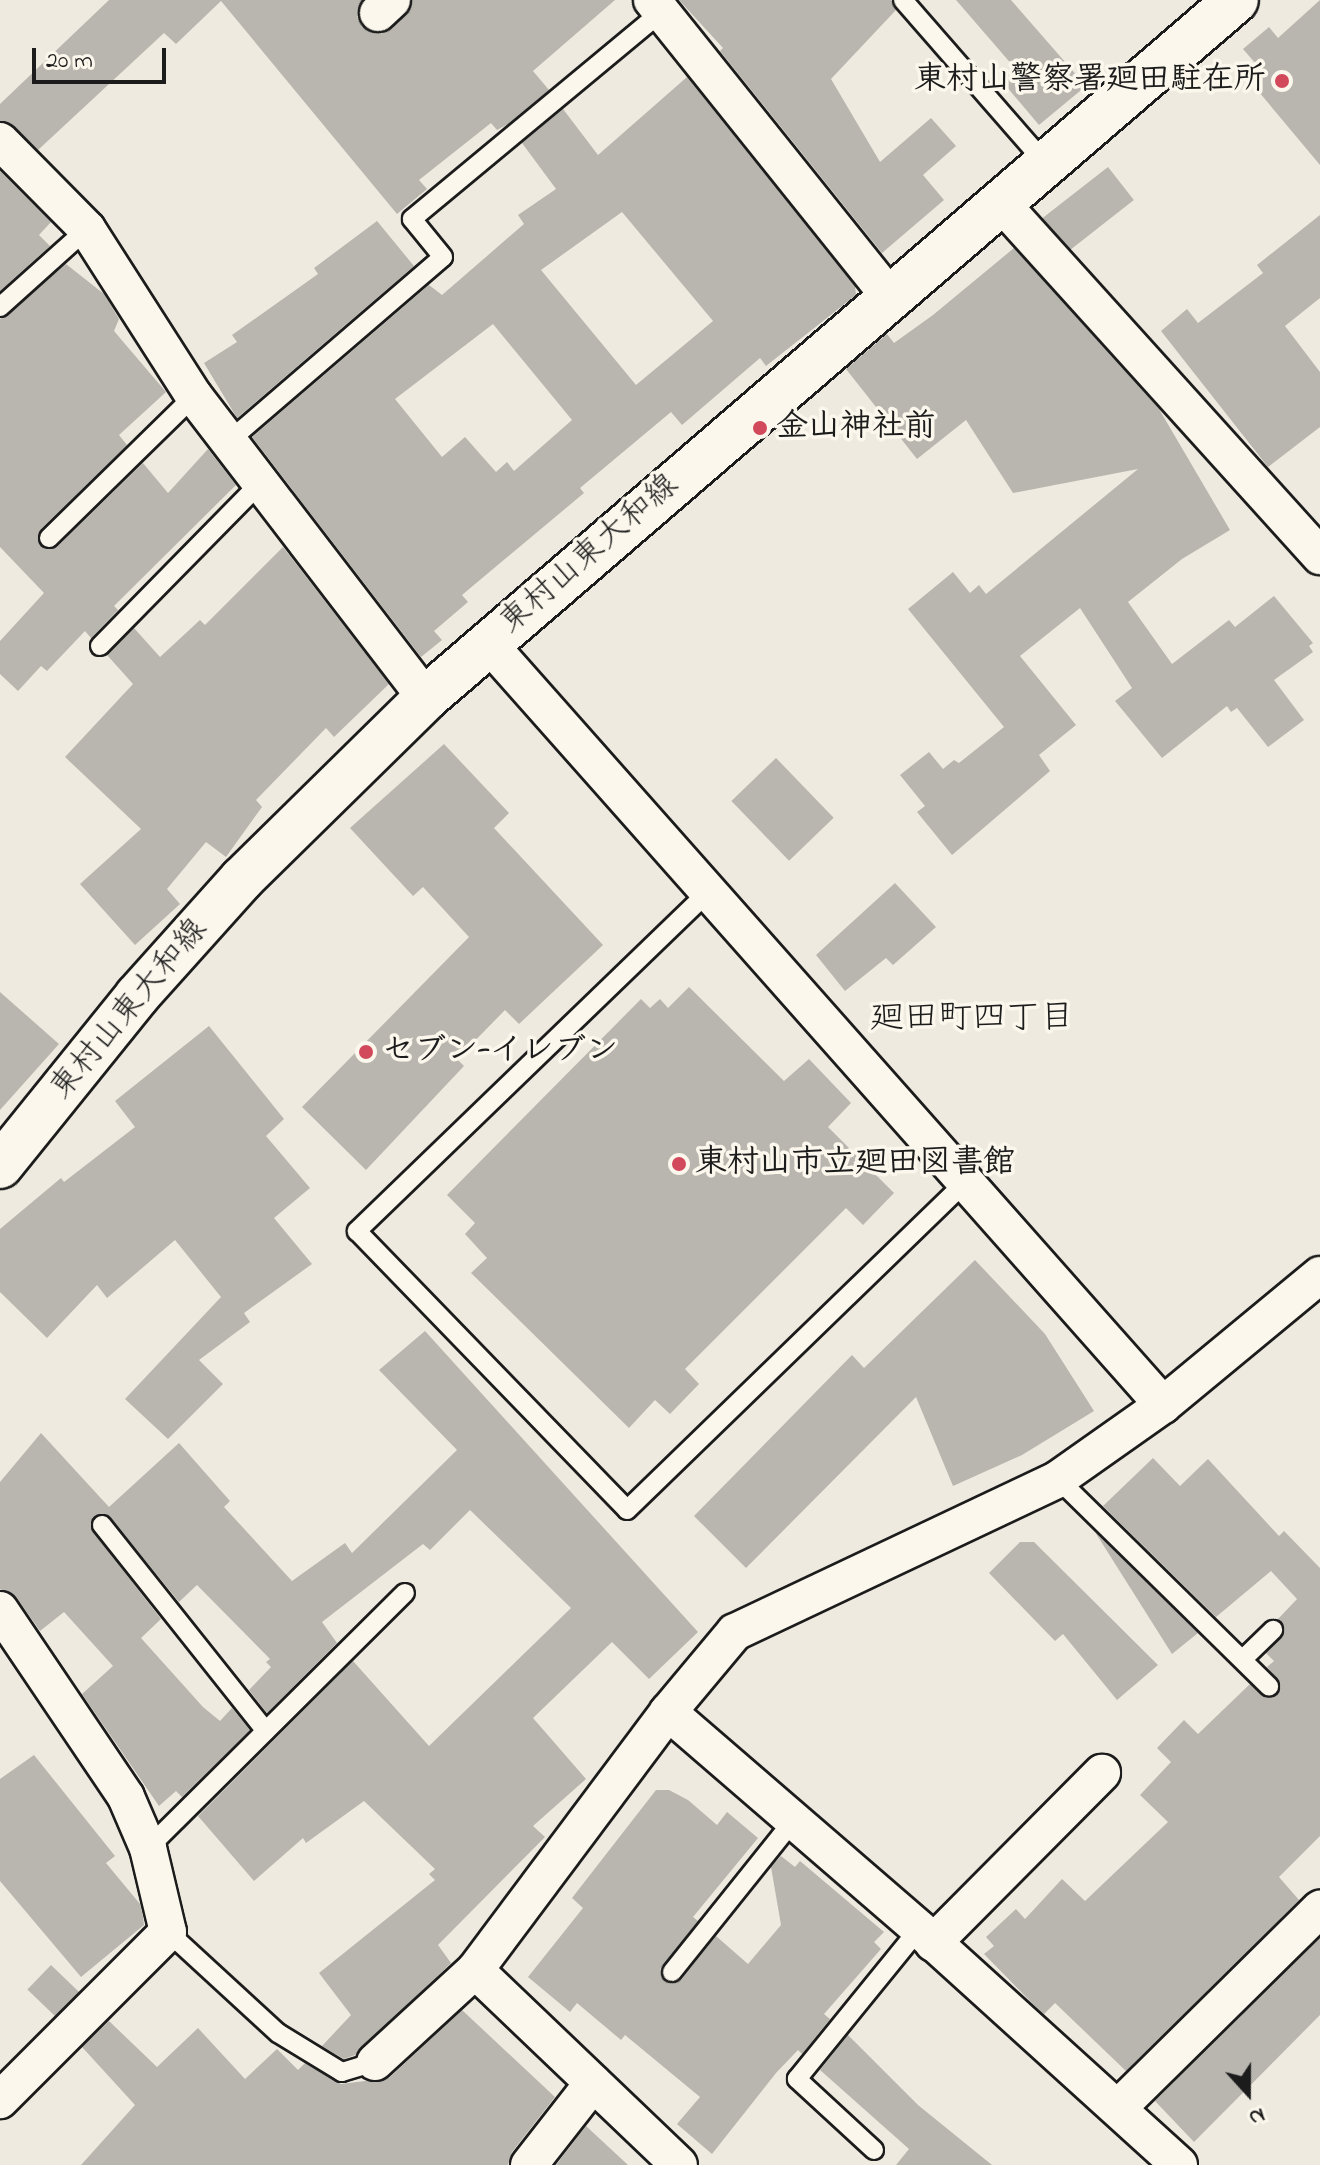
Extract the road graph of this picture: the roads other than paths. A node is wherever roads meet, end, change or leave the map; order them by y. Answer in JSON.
{"nodes":[{"id":1,"x":903,"y":0,"type":"edge"},
{"id":2,"x":1236,"y":0,"type":"edge"},
{"id":3,"x":656,"y":6,"type":"edge"},
{"id":4,"x":0,"y":141,"type":"edge"},
{"id":5,"x":1045,"y":163,"type":"junction"},
{"id":6,"x":1001,"y":203,"type":"junction"},
{"id":7,"x":87,"y":229,"type":"junction"},
{"id":8,"x":891,"y":298,"type":"junction"},
{"id":9,"x":0,"y":307,"type":"edge"},
{"id":10,"x":194,"y":396,"type":"junction"},
{"id":11,"x":229,"y":441,"type":"junction"},
{"id":12,"x":260,"y":483,"type":"junction"},
{"id":13,"x":49,"y":538,"type":"dead end"},
{"id":14,"x":1320,"y":556,"type":"edge"},
{"id":15,"x":488,"y":643,"type":"junction"},
{"id":16,"x":100,"y":646,"type":"dead end"},
{"id":17,"x":426,"y":698,"type":"junction"},
{"id":18,"x":707,"y":893,"type":"junction"},
{"id":19,"x":0,"y":1166,"type":"edge"},
{"id":20,"x":967,"y":1180,"type":"junction"},
{"id":21,"x":1320,"y":1275,"type":"edge"},
{"id":22,"x":1163,"y":1405,"type":"junction"},
{"id":23,"x":1058,"y":1479,"type":"junction"},
{"id":24,"x":102,"y":1525,"type":"dead end"},
{"id":25,"x":405,"y":1593,"type":"dead end"},
{"id":26,"x":0,"y":1610,"type":"edge"},
{"id":27,"x":1273,"y":1630,"type":"dead end"},
{"id":28,"x":1243,"y":1659,"type":"junction"},
{"id":29,"x":1269,"y":1686,"type":"dead end"},
{"id":30,"x":668,"y":1712,"type":"junction"},
{"id":31,"x":266,"y":1731,"type":"junction"},
{"id":32,"x":1102,"y":1773,"type":"dead end"},
{"id":33,"x":793,"y":1821,"type":"junction"},
{"id":34,"x":148,"y":1848,"type":"junction"},
{"id":35,"x":1320,"y":1909,"type":"edge"},
{"id":36,"x":168,"y":1932,"type":"junction"},
{"id":37,"x":926,"y":1936,"type":"junction"},
{"id":38,"x":475,"y":1970,"type":"junction"},
{"id":39,"x":672,"y":1972,"type":"dead end"},
{"id":40,"x":375,"y":2062,"type":"joint"},
{"id":41,"x":593,"y":2083,"type":"junction"},
{"id":42,"x":0,"y":2100,"type":"edge"},
{"id":43,"x":1118,"y":2108,"type":"junction"},
{"id":44,"x":874,"y":2150,"type":"dead end"},
{"id":45,"x":529,"y":2165,"type":"edge"},
{"id":46,"x":679,"y":2165,"type":"edge"},
{"id":47,"x":1179,"y":2165,"type":"edge"}],
"edges":[{"from":1,"to":5,"type":"lane"},
{"from":2,"to":5,"type":"main road","name":"東村山東大和線"},
{"from":3,"to":8,"type":"street"},
{"from":3,"to":11,"type":"lane"},
{"from":4,"to":7,"type":"street"},
{"from":5,"to":6,"type":"main road","name":"東村山東大和線"},
{"from":6,"to":8,"type":"main road","name":"東村山東大和線"},
{"from":6,"to":14,"type":"street"},
{"from":7,"to":9,"type":"lane"},
{"from":7,"to":10,"type":"street"},
{"from":8,"to":15,"type":"main road","name":"東村山東大和線"},
{"from":10,"to":11,"type":"street"},
{"from":10,"to":13,"type":"lane"},
{"from":11,"to":12,"type":"street"},
{"from":12,"to":16,"type":"lane"},
{"from":12,"to":17,"type":"street"},
{"from":15,"to":17,"type":"main road","name":"東村山東大和線"},
{"from":15,"to":18,"type":"street"},
{"from":17,"to":19,"type":"main road","name":"東村山東大和線"},
{"from":18,"to":20,"type":"street"},
{"from":18,"to":20,"type":"lane"},
{"from":20,"to":22,"type":"street"},
{"from":21,"to":22,"type":"street"},
{"from":22,"to":23,"type":"street"},
{"from":23,"to":28,"type":"lane"},
{"from":23,"to":30,"type":"street"},
{"from":24,"to":31,"type":"lane"},
{"from":25,"to":31,"type":"lane"},
{"from":26,"to":34,"type":"street"},
{"from":27,"to":28,"type":"lane"},
{"from":28,"to":29,"type":"lane"},
{"from":30,"to":33,"type":"street"},
{"from":30,"to":38,"type":"street"},
{"from":31,"to":34,"type":"lane"},
{"from":32,"to":37,"type":"street"},
{"from":33,"to":37,"type":"street"},
{"from":33,"to":39,"type":"lane"},
{"from":34,"to":36,"type":"street"},
{"from":35,"to":43,"type":"street"},
{"from":36,"to":40,"type":"lane"},
{"from":36,"to":42,"type":"street"},
{"from":37,"to":43,"type":"street"},
{"from":37,"to":44,"type":"lane"},
{"from":38,"to":40,"type":"street"},
{"from":38,"to":41,"type":"street"},
{"from":41,"to":45,"type":"street"},
{"from":41,"to":46,"type":"street"},
{"from":43,"to":47,"type":"street"}]}
